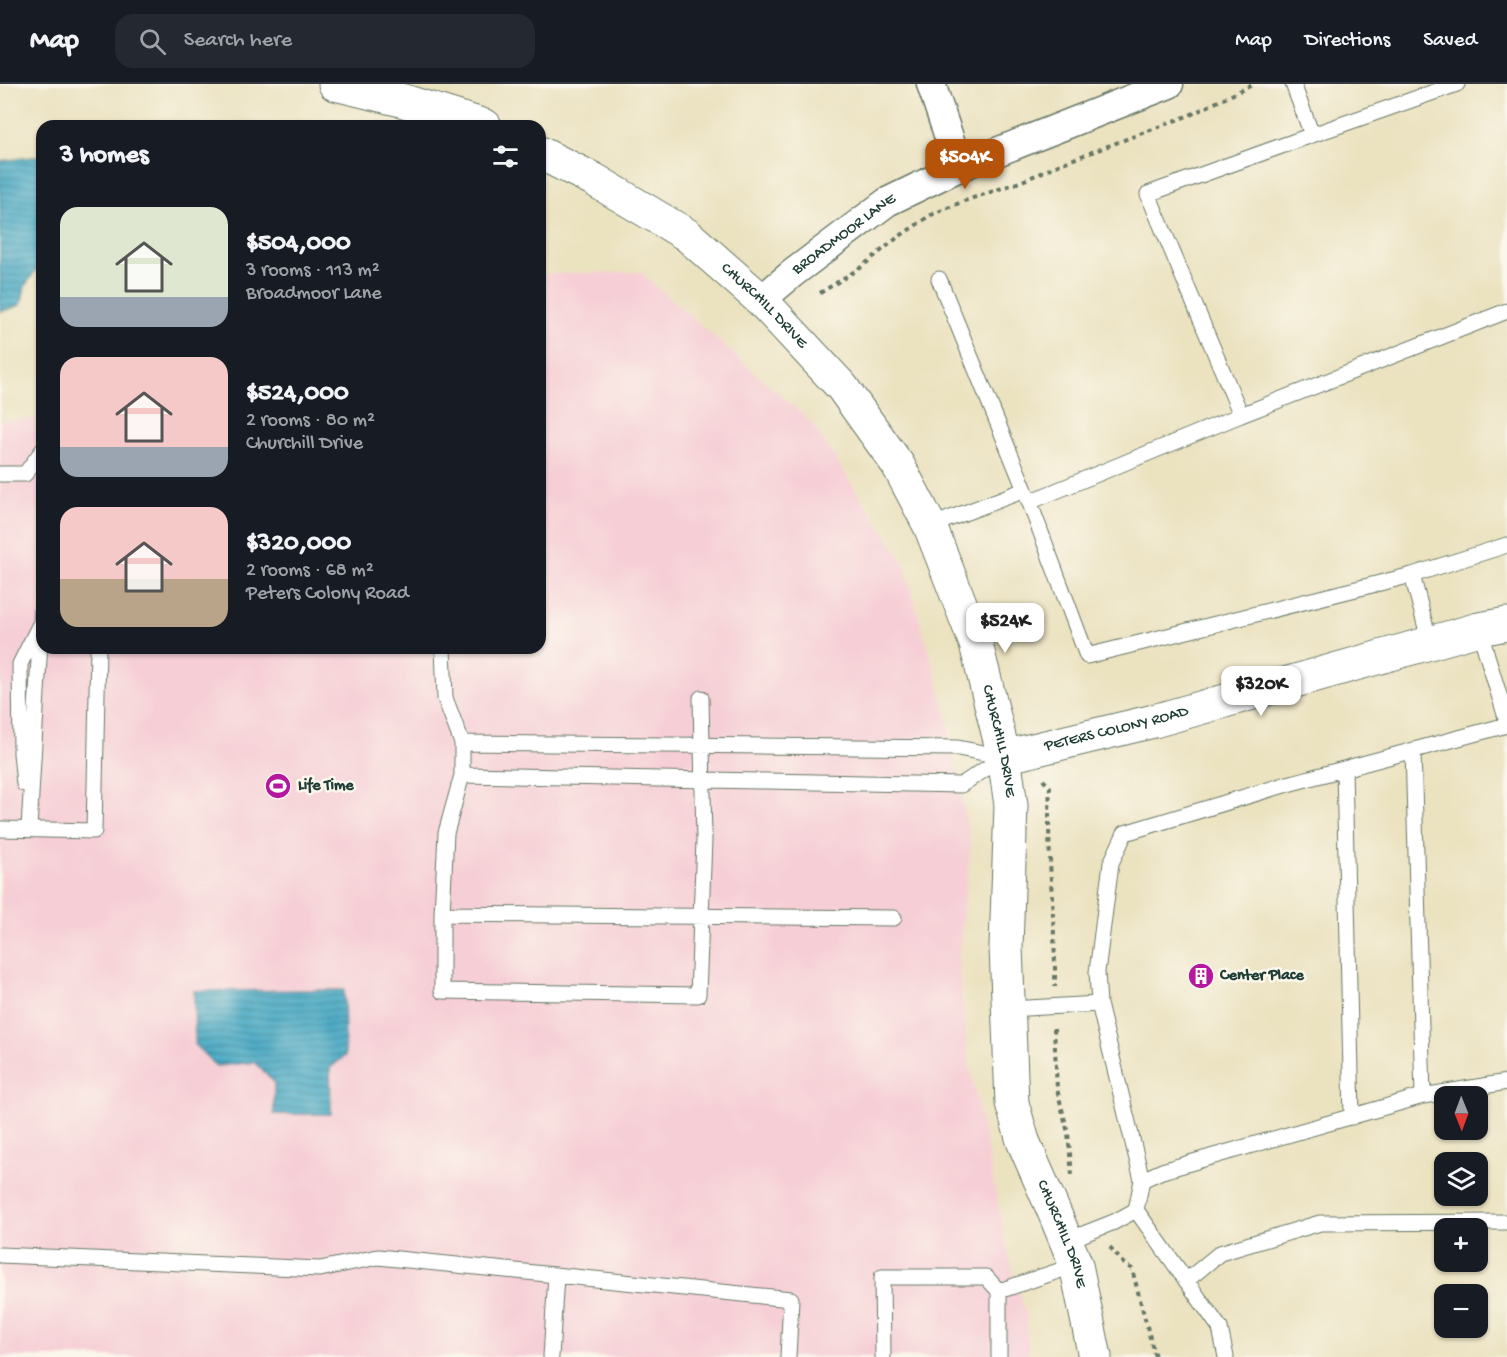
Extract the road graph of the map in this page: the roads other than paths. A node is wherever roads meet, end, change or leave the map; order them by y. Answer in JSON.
{"nodes":[{"id":1,"x":335,"y":84,"type":"edge"},
{"id":2,"x":931,"y":84,"type":"edge"},
{"id":3,"x":1169,"y":84,"type":"edge"},
{"id":4,"x":1293,"y":84,"type":"edge"},
{"id":5,"x":1457,"y":84,"type":"edge"},
{"id":6,"x":465,"y":120,"type":"edge"},
{"id":7,"x":1312,"y":135,"type":"junction"},
{"id":8,"x":546,"y":156,"type":"edge"},
{"id":9,"x":959,"y":167,"type":"junction"},
{"id":10,"x":939,"y":279,"type":"dead end"},
{"id":11,"x":761,"y":300,"type":"junction"},
{"id":12,"x":1507,"y":311,"type":"edge"},
{"id":13,"x":1241,"y":416,"type":"junction"},
{"id":14,"x":36,"y":459,"type":"edge"},
{"id":15,"x":0,"y":474,"type":"edge"},
{"id":16,"x":1027,"y":496,"type":"junction"},
{"id":17,"x":930,"y":526,"type":"junction"},
{"id":18,"x":1507,"y":545,"type":"edge"},
{"id":19,"x":1412,"y":575,"type":"junction"},
{"id":20,"x":1493,"y":626,"type":"edge"},
{"id":21,"x":1430,"y":643,"type":"junction"},
{"id":22,"x":39,"y":654,"type":"edge"},
{"id":23,"x":98,"y":654,"type":"edge"},
{"id":24,"x":443,"y":654,"type":"edge"},
{"id":25,"x":700,"y":698,"type":"dead end"},
{"id":26,"x":1507,"y":723,"type":"edge"},
{"id":27,"x":462,"y":743,"type":"junction"},
{"id":28,"x":702,"y":746,"type":"junction"},
{"id":29,"x":1413,"y":750,"type":"junction"},
{"id":30,"x":1004,"y":758,"type":"junction"},
{"id":31,"x":1344,"y":769,"type":"junction"},
{"id":32,"x":462,"y":775,"type":"junction"},
{"id":33,"x":704,"y":780,"type":"junction"},
{"id":34,"x":29,"y":828,"type":"junction"},
{"id":35,"x":0,"y":829,"type":"edge"},
{"id":36,"x":442,"y":914,"type":"junction"},
{"id":37,"x":701,"y":916,"type":"junction"},
{"id":38,"x":894,"y":918,"type":"dead end"},
{"id":39,"x":1099,"y":1004,"type":"junction"},
{"id":40,"x":1008,"y":1009,"type":"junction"},
{"id":41,"x":1507,"y":1082,"type":"edge"},
{"id":42,"x":1423,"y":1096,"type":"junction"},
{"id":43,"x":1352,"y":1117,"type":"junction"},
{"id":44,"x":1142,"y":1180,"type":"junction"},
{"id":45,"x":1136,"y":1210,"type":"junction"},
{"id":46,"x":1507,"y":1221,"type":"edge"},
{"id":47,"x":1071,"y":1253,"type":"junction"},
{"id":48,"x":0,"y":1255,"type":"edge"},
{"id":49,"x":556,"y":1275,"type":"junction"},
{"id":50,"x":1186,"y":1281,"type":"junction"},
{"id":51,"x":999,"y":1291,"type":"junction"},
{"id":52,"x":551,"y":1357,"type":"edge"},
{"id":53,"x":788,"y":1357,"type":"edge"},
{"id":54,"x":883,"y":1357,"type":"edge"},
{"id":55,"x":999,"y":1357,"type":"edge"},
{"id":56,"x":1095,"y":1357,"type":"edge"},
{"id":57,"x":1226,"y":1357,"type":"edge"}],
"edges":[{"from":1,"to":6,"type":"street"},
{"from":2,"to":9,"type":"street"},
{"from":3,"to":9,"type":"street","name":"BROADMOOR LANE"},
{"from":4,"to":7,"type":"lane"},
{"from":5,"to":7,"type":"lane"},
{"from":7,"to":13,"type":"lane"},
{"from":8,"to":11,"type":"street","name":"CHURCHILL DRIVE"},
{"from":9,"to":11,"type":"street","name":"BROADMOOR LANE"},
{"from":10,"to":16,"type":"lane"},
{"from":11,"to":17,"type":"street","name":"CHURCHILL DRIVE"},
{"from":12,"to":13,"type":"lane"},
{"from":13,"to":16,"type":"lane"},
{"from":14,"to":15,"type":"lane"},
{"from":16,"to":17,"type":"lane"},
{"from":16,"to":19,"type":"lane"},
{"from":17,"to":30,"type":"street","name":"CHURCHILL DRIVE"},
{"from":18,"to":19,"type":"lane"},
{"from":19,"to":21,"type":"lane"},
{"from":20,"to":21,"type":"street","name":"PETERS COLONY ROAD"},
{"from":20,"to":26,"type":"lane"},
{"from":21,"to":30,"type":"street","name":"PETERS COLONY ROAD"},
{"from":22,"to":34,"type":"lane"},
{"from":23,"to":34,"type":"lane"},
{"from":24,"to":27,"type":"lane"},
{"from":25,"to":28,"type":"lane"},
{"from":26,"to":29,"type":"lane"},
{"from":27,"to":28,"type":"lane"},
{"from":27,"to":32,"type":"lane"},
{"from":28,"to":30,"type":"lane"},
{"from":28,"to":33,"type":"lane"},
{"from":29,"to":31,"type":"lane"},
{"from":29,"to":42,"type":"lane"},
{"from":30,"to":33,"type":"lane"},
{"from":30,"to":40,"type":"street","name":"CHURCHILL DRIVE"},
{"from":31,"to":39,"type":"lane"},
{"from":31,"to":43,"type":"lane"},
{"from":32,"to":33,"type":"lane"},
{"from":32,"to":36,"type":"lane"},
{"from":33,"to":37,"type":"lane"},
{"from":34,"to":35,"type":"lane"},
{"from":36,"to":37,"type":"lane"},
{"from":36,"to":37,"type":"lane"},
{"from":37,"to":38,"type":"lane"},
{"from":39,"to":40,"type":"lane"},
{"from":39,"to":44,"type":"lane"},
{"from":40,"to":47,"type":"street","name":"CHURCHILL DRIVE"},
{"from":41,"to":42,"type":"lane"},
{"from":42,"to":43,"type":"lane"},
{"from":43,"to":44,"type":"lane"},
{"from":44,"to":45,"type":"lane"},
{"from":45,"to":47,"type":"lane"},
{"from":45,"to":50,"type":"lane"},
{"from":46,"to":50,"type":"lane"},
{"from":47,"to":51,"type":"lane"},
{"from":47,"to":56,"type":"street","name":"CHURCHILL DRIVE"},
{"from":48,"to":49,"type":"lane"},
{"from":49,"to":52,"type":"lane"},
{"from":49,"to":53,"type":"lane"},
{"from":50,"to":57,"type":"lane"},
{"from":51,"to":54,"type":"lane"},
{"from":51,"to":55,"type":"lane"}]}
